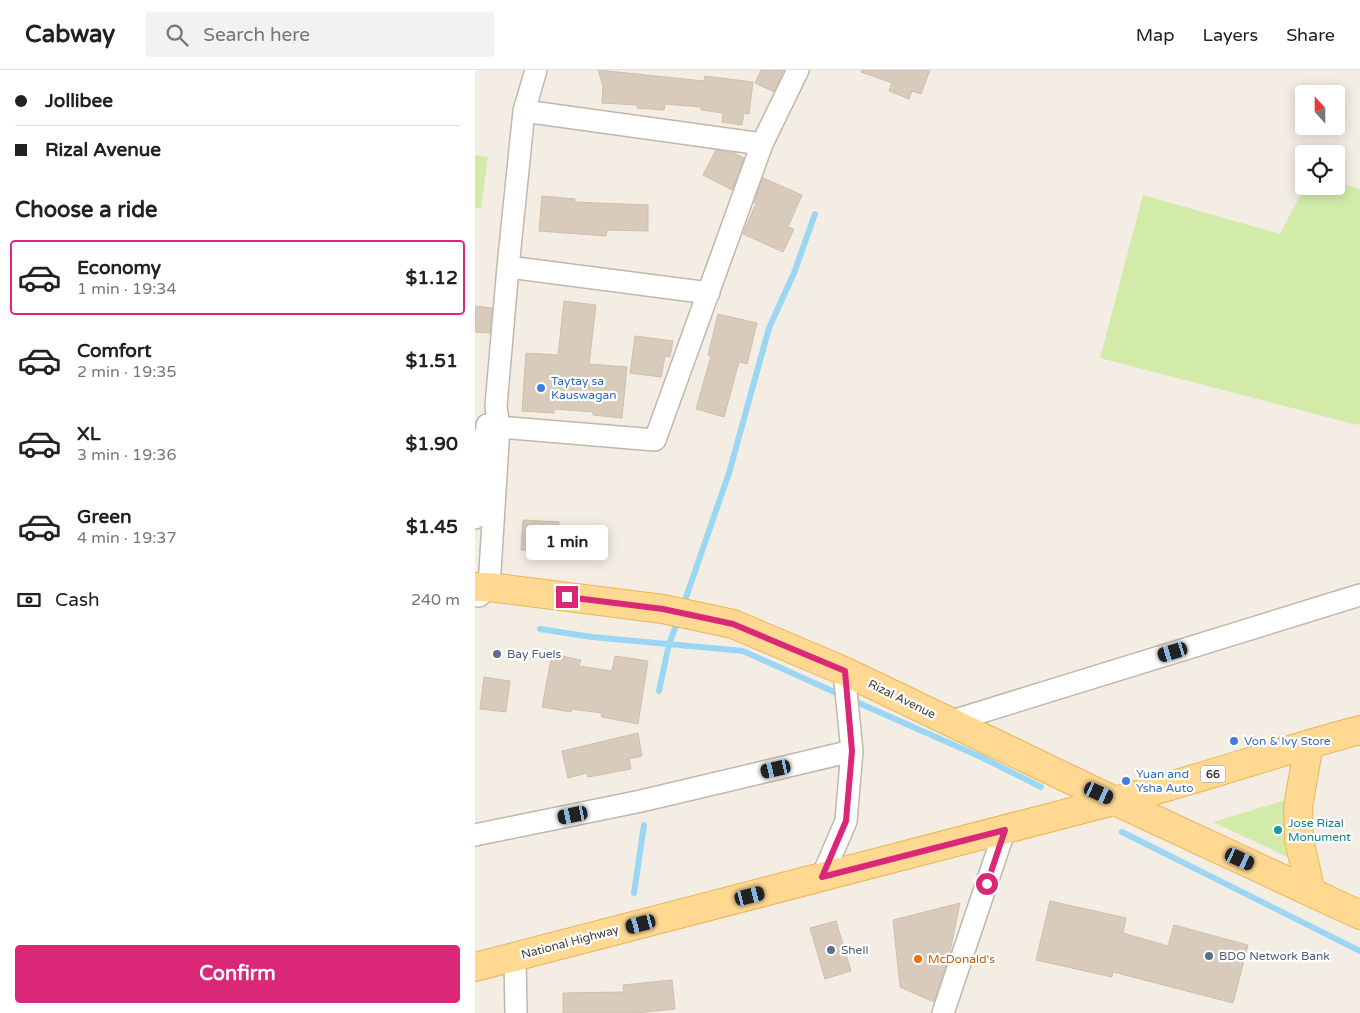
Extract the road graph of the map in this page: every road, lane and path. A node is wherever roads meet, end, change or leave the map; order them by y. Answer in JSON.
{"nodes":[{"id":1,"x":536,"y":70,"type":"edge"},
{"id":2,"x":798,"y":70,"type":"edge"},
{"id":3,"x":524,"y":111,"type":"junction"},
{"id":4,"x":763,"y":144,"type":"junction"},
{"id":5,"x":508,"y":267,"type":"junction"},
{"id":6,"x":709,"y":293,"type":"junction"},
{"id":7,"x":493,"y":426,"type":"junction"},
{"id":8,"x":475,"y":518,"type":"edge"},
{"id":9,"x":480,"y":591,"type":"edge"},
{"id":10,"x":1360,"y":595,"type":"edge"},
{"id":11,"x":845,"y":671,"type":"junction"},
{"id":12,"x":949,"y":722,"type":"junction"},
{"id":13,"x":1360,"y":730,"type":"edge"},
{"id":14,"x":1309,"y":744,"type":"junction"},
{"id":15,"x":852,"y":751,"type":"junction"},
{"id":16,"x":1115,"y":801,"type":"junction"},
{"id":17,"x":1005,"y":830,"type":"junction"},
{"id":18,"x":475,"y":835,"type":"edge"},
{"id":19,"x":822,"y":877,"type":"junction"},
{"id":20,"x":1311,"y":892,"type":"junction"},
{"id":21,"x":1360,"y":915,"type":"edge"},
{"id":22,"x":515,"y":957,"type":"junction"},
{"id":23,"x":475,"y":967,"type":"edge"},
{"id":24,"x":516,"y":1013,"type":"edge"},
{"id":25,"x":943,"y":1013,"type":"edge"}],
"edges":[{"from":1,"to":3,"type":"street"},
{"from":2,"to":4,"type":"street"},
{"from":3,"to":4,"type":"street"},
{"from":3,"to":5,"type":"street"},
{"from":4,"to":6,"type":"street"},
{"from":5,"to":6,"type":"street"},
{"from":5,"to":7,"type":"street"},
{"from":6,"to":7,"type":"street"},
{"from":7,"to":8,"type":"street"},
{"from":7,"to":9,"type":"street"},
{"from":9,"to":11,"type":"main road","name":"Rizal Avenue"},
{"from":10,"to":12,"type":"street"},
{"from":11,"to":12,"type":"main road","name":"Rizal Avenue"},
{"from":11,"to":15,"type":"street"},
{"from":12,"to":16,"type":"main road","name":"Rizal Avenue"},
{"from":13,"to":14,"type":"main road","name":"National Highway","number":"66"},
{"from":14,"to":16,"type":"main road","name":"National Highway","number":"66"},
{"from":14,"to":20,"type":"main road"},
{"from":15,"to":18,"type":"street"},
{"from":15,"to":19,"type":"street"},
{"from":16,"to":17,"type":"main road","name":"National Highway","number":"66"},
{"from":16,"to":20,"type":"main road","name":"Rizal Avenue"},
{"from":17,"to":19,"type":"main road","name":"National Highway","number":"66"},
{"from":17,"to":25,"type":"street"},
{"from":19,"to":22,"type":"main road","name":"National Highway","number":"66"},
{"from":20,"to":21,"type":"main road","name":"Rizal Avenue"},
{"from":22,"to":23,"type":"main road","name":"National Highway","number":"66"},
{"from":22,"to":24,"type":"street"}]}
